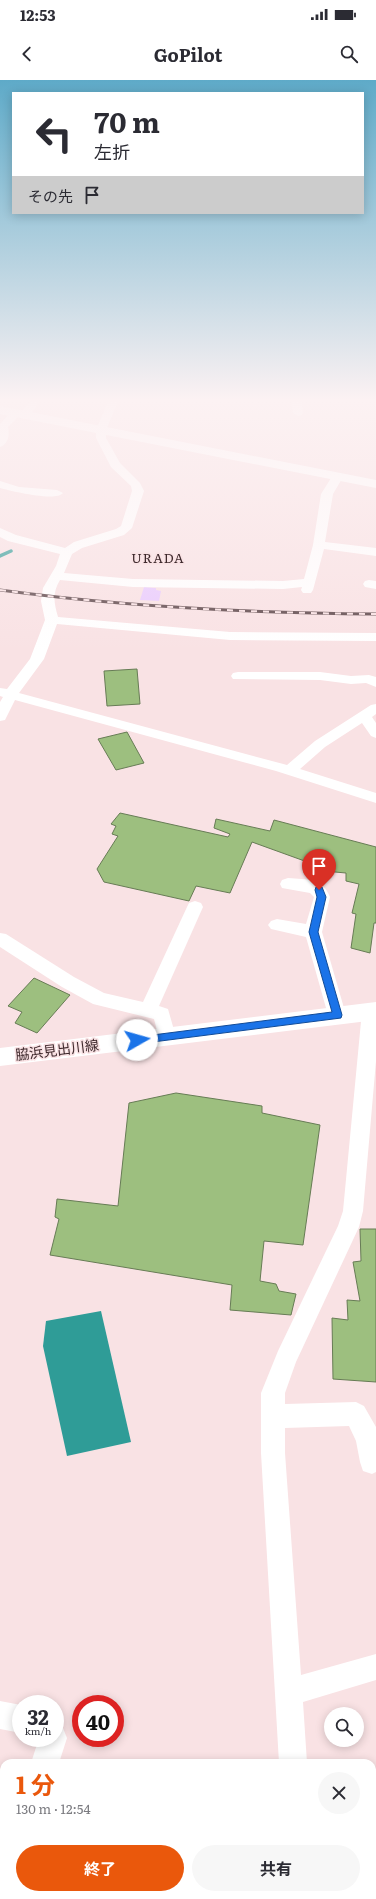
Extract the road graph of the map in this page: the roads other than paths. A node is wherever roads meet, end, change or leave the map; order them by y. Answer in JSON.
{"nodes":[{"id":1,"x":133,"y":482,"type":"edge"},
{"id":2,"x":334,"y":482,"type":"edge"},
{"id":3,"x":364,"y":482,"type":"edge"},
{"id":4,"x":0,"y":484,"type":"edge"},
{"id":5,"x":376,"y":484,"type":"edge"},
{"id":6,"x":57,"y":493,"type":"dead end"},
{"id":7,"x":0,"y":532,"type":"edge"},
{"id":8,"x":319,"y":545,"type":"junction"},
{"id":9,"x":67,"y":552,"type":"junction"},
{"id":10,"x":376,"y":552,"type":"edge"},
{"id":11,"x":57,"y":576,"type":"junction"},
{"id":12,"x":52,"y":620,"type":"junction"},
{"id":13,"x":376,"y":637,"type":"edge"},
{"id":14,"x":238,"y":676,"type":"dead end"},
{"id":15,"x":376,"y":683,"type":"edge"},
{"id":16,"x":6,"y":693,"type":"edge"},
{"id":17,"x":370,"y":712,"type":"edge"},
{"id":18,"x":0,"y":717,"type":"edge"},
{"id":19,"x":376,"y":733,"type":"edge"},
{"id":20,"x":289,"y":771,"type":"junction"},
{"id":21,"x":376,"y":798,"type":"edge"},
{"id":22,"x":288,"y":884,"type":"dead end"},
{"id":23,"x":197,"y":914,"type":"dead end"},
{"id":24,"x":277,"y":925,"type":"dead end"},
{"id":25,"x":313,"y":932,"type":"junction"},
{"id":26,"x":0,"y":939,"type":"edge"},
{"id":27,"x":148,"y":1011,"type":"junction"},
{"id":28,"x":373,"y":1011,"type":"edge"},
{"id":29,"x":337,"y":1015,"type":"junction"},
{"id":30,"x":167,"y":1037,"type":"junction"},
{"id":31,"x":0,"y":1057,"type":"edge"},
{"id":32,"x":272,"y":1416,"type":"junction"},
{"id":33,"x":372,"y":1439,"type":"edge"},
{"id":34,"x":372,"y":1462,"type":"dead end"},
{"id":35,"x":376,"y":1668,"type":"edge"},
{"id":36,"x":289,"y":1692,"type":"junction"},
{"id":37,"x":0,"y":1715,"type":"edge"},
{"id":38,"x":12,"y":1717,"type":"edge"},
{"id":39,"x":50,"y":1747,"type":"edge"},
{"id":40,"x":46,"y":1759,"type":"edge"},
{"id":41,"x":293,"y":1759,"type":"edge"},
{"id":42,"x":362,"y":1899,"type":"edge"},
{"id":43,"x":376,"y":1899,"type":"edge"}],
"edges":[{"from":1,"to":9,"type":"street"},
{"from":2,"to":8,"type":"street"},
{"from":3,"to":5,"type":"main road"},
{"from":4,"to":6,"type":"street"},
{"from":7,"to":9,"type":"street"},
{"from":8,"to":10,"type":"street"},
{"from":8,"to":11,"type":"street"},
{"from":9,"to":11,"type":"street"},
{"from":11,"to":12,"type":"street"},
{"from":12,"to":13,"type":"street"},
{"from":12,"to":16,"type":"street"},
{"from":14,"to":15,"type":"street"},
{"from":16,"to":18,"type":"street"},
{"from":16,"to":20,"type":"street"},
{"from":17,"to":19,"type":"street"},
{"from":17,"to":20,"type":"street"},
{"from":20,"to":21,"type":"street"},
{"from":22,"to":25,"type":"street"},
{"from":23,"to":27,"type":"street"},
{"from":24,"to":25,"type":"street"},
{"from":25,"to":29,"type":"street"},
{"from":26,"to":27,"type":"street"},
{"from":27,"to":30,"type":"street"},
{"from":28,"to":29,"type":"main road","name":"脇浜見出川線"},
{"from":28,"to":32,"type":"street"},
{"from":29,"to":30,"type":"main road","name":"脇浜見出川線"},
{"from":30,"to":31,"type":"main road","name":"脇浜見出川線"},
{"from":32,"to":33,"type":"street"},
{"from":32,"to":36,"type":"street"},
{"from":33,"to":34,"type":"street"},
{"from":35,"to":36,"type":"street"},
{"from":36,"to":41,"type":"street"},
{"from":37,"to":38,"type":"street"},
{"from":39,"to":40,"type":"street"},
{"from":42,"to":43,"type":"street"}]}
